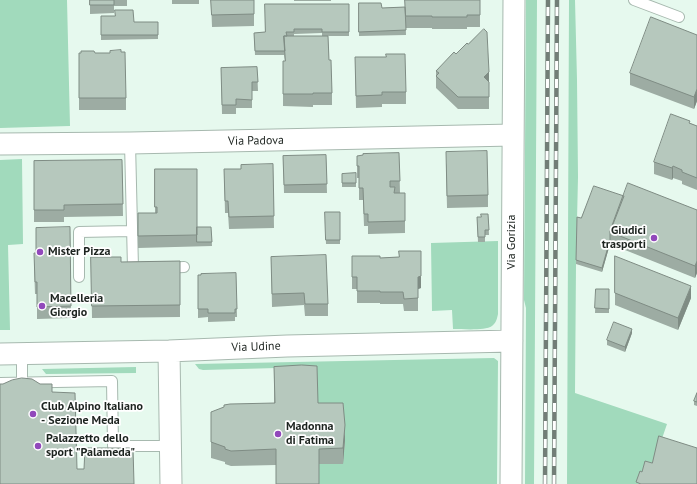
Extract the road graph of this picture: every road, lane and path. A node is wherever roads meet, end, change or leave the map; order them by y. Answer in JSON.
{"nodes":[{"id":1,"x":514,"y":0,"type":"edge"},
{"id":2,"x":634,"y":0,"type":"edge"},
{"id":3,"x":678,"y":17,"type":"dead end"},
{"id":4,"x":513,"y":135,"type":"junction"},
{"id":5,"x":130,"y":143,"type":"junction"},
{"id":6,"x":0,"y":144,"type":"edge"},
{"id":7,"x":132,"y":231,"type":"junction"},
{"id":8,"x":184,"y":267,"type":"dead end"},
{"id":9,"x":79,"y":276,"type":"dead end"},
{"id":10,"x":512,"y":340,"type":"junction"},
{"id":11,"x":169,"y":351,"type":"junction"},
{"id":12,"x":0,"y":354,"type":"edge"},
{"id":13,"x":22,"y":354,"type":"junction"},
{"id":14,"x":22,"y":382,"type":"junction"},
{"id":15,"x":0,"y":383,"type":"edge"},
{"id":16,"x":170,"y":446,"type":"junction"},
{"id":17,"x":171,"y":484,"type":"edge"},
{"id":18,"x":511,"y":484,"type":"edge"}],
"edges":[{"from":1,"to":4,"type":"street","name":"Via Gorizia"},
{"from":2,"to":3,"type":"lane"},
{"from":4,"to":5,"type":"street","name":"Via Padova"},
{"from":4,"to":10,"type":"street","name":"Via Gorizia"},
{"from":5,"to":6,"type":"street","name":"Via Padova"},
{"from":5,"to":7,"type":"lane"},
{"from":7,"to":8,"type":"lane"},
{"from":7,"to":9,"type":"lane"},
{"from":10,"to":11,"type":"street","name":"Via Udine"},
{"from":10,"to":18,"type":"street","name":"Via Gorizia"},
{"from":11,"to":13,"type":"street","name":"Via Udine"},
{"from":11,"to":16,"type":"street"},
{"from":12,"to":13,"type":"street","name":"Via Udine"},
{"from":13,"to":14,"type":"lane"},
{"from":14,"to":15,"type":"lane"},
{"from":14,"to":16,"type":"lane"},
{"from":16,"to":17,"type":"street"}]}
